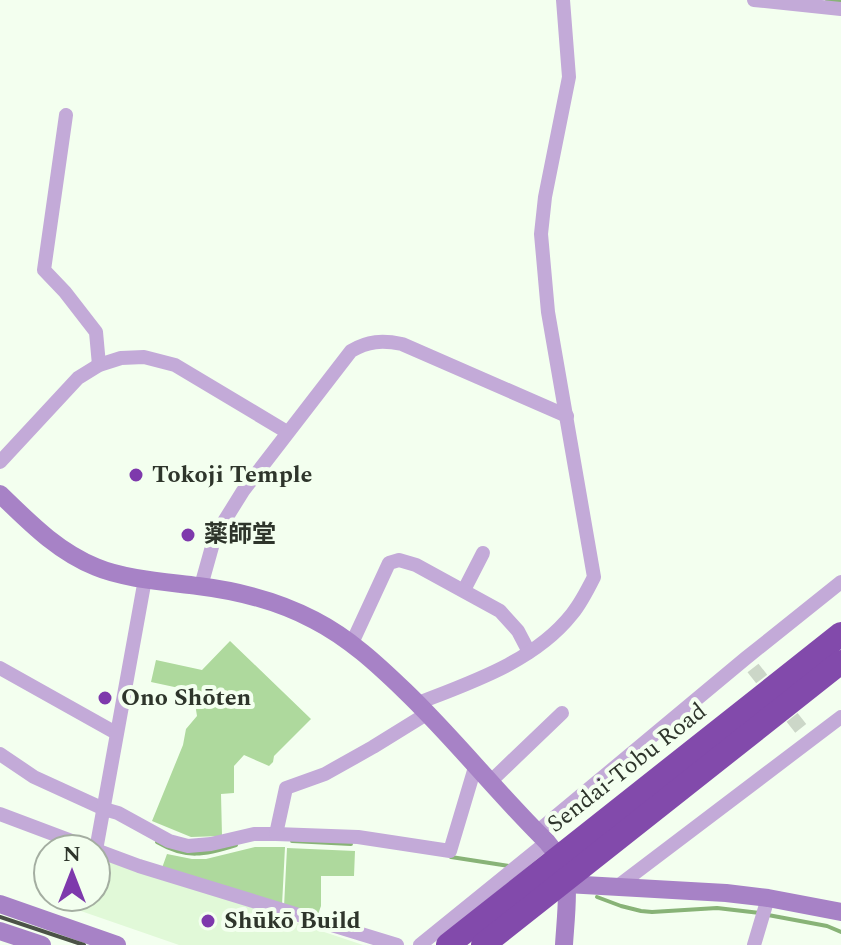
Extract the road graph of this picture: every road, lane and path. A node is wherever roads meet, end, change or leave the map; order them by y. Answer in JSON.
{"nodes":[{"id":1,"x":563,"y":0,"type":"edge"},
{"id":2,"x":754,"y":0,"type":"edge"},
{"id":3,"x":841,"y":9,"type":"edge"},
{"id":4,"x":66,"y":115,"type":"dead end"},
{"id":5,"x":99,"y":365,"type":"junction"},
{"id":6,"x":567,"y":416,"type":"junction"},
{"id":7,"x":287,"y":432,"type":"junction"},
{"id":8,"x":0,"y":462,"type":"edge"},
{"id":9,"x":0,"y":494,"type":"edge"},
{"id":10,"x":483,"y":553,"type":"dead end"},
{"id":11,"x":145,"y":579,"type":"junction"},
{"id":12,"x":841,"y":582,"type":"edge"},
{"id":13,"x":201,"y":586,"type":"junction"},
{"id":14,"x":464,"y":590,"type":"junction"},
{"id":15,"x":841,"y":634,"type":"edge"},
{"id":16,"x":352,"y":643,"type":"junction"},
{"id":17,"x":529,"y":652,"type":"junction"},
{"id":18,"x":841,"y":662,"type":"edge"},
{"id":19,"x":0,"y":668,"type":"edge"},
{"id":20,"x":423,"y":708,"type":"junction"},
{"id":21,"x":562,"y":713,"type":"dead end"},
{"id":22,"x":841,"y":717,"type":"edge"},
{"id":23,"x":116,"y":733,"type":"junction"},
{"id":24,"x":0,"y":754,"type":"edge"},
{"id":25,"x":476,"y":764,"type":"junction"},
{"id":26,"x":491,"y":781,"type":"junction"},
{"id":27,"x":104,"y":809,"type":"junction"},
{"id":28,"x":0,"y":814,"type":"edge"},
{"id":29,"x":50,"y":833,"type":"edge"},
{"id":30,"x":99,"y":833,"type":"edge"},
{"id":31,"x":276,"y":834,"type":"junction"},
{"id":32,"x":542,"y":837,"type":"junction"},
{"id":33,"x":584,"y":851,"type":"junction"},
{"id":34,"x":112,"y":856,"type":"edge"},
{"id":35,"x":566,"y":884,"type":"junction"},
{"id":36,"x":618,"y":886,"type":"junction"},
{"id":37,"x":0,"y":904,"type":"edge"},
{"id":38,"x":765,"y":909,"type":"junction"},
{"id":39,"x":841,"y":912,"type":"edge"},
{"id":40,"x":0,"y":931,"type":"edge"},
{"id":41,"x":42,"y":945,"type":"edge"},
{"id":42,"x":117,"y":945,"type":"edge"},
{"id":43,"x":397,"y":945,"type":"edge"},
{"id":44,"x":420,"y":945,"type":"edge"},
{"id":45,"x":448,"y":945,"type":"edge"},
{"id":46,"x":483,"y":945,"type":"edge"},
{"id":47,"x":564,"y":945,"type":"edge"},
{"id":48,"x":754,"y":945,"type":"edge"}],
"edges":[{"from":1,"to":6,"type":"street"},
{"from":2,"to":3,"type":"street"},
{"from":4,"to":5,"type":"street"},
{"from":5,"to":7,"type":"street"},
{"from":5,"to":8,"type":"street"},
{"from":6,"to":7,"type":"street"},
{"from":6,"to":17,"type":"street"},
{"from":7,"to":13,"type":"street"},
{"from":9,"to":11,"type":"street"},
{"from":10,"to":14,"type":"street"},
{"from":11,"to":13,"type":"street"},
{"from":11,"to":23,"type":"street"},
{"from":12,"to":32,"type":"street"},
{"from":13,"to":16,"type":"street"},
{"from":14,"to":16,"type":"street"},
{"from":14,"to":17,"type":"street"},
{"from":15,"to":33,"type":"highway","name":"Sendai-Tobu Road"},
{"from":16,"to":20,"type":"street"},
{"from":17,"to":20,"type":"street"},
{"from":18,"to":33,"type":"highway","name":"Sendai-Tobu Road"},
{"from":19,"to":23,"type":"street"},
{"from":20,"to":25,"type":"street"},
{"from":20,"to":31,"type":"street"},
{"from":21,"to":26,"type":"street"},
{"from":22,"to":36,"type":"street"},
{"from":23,"to":27,"type":"street"},
{"from":24,"to":27,"type":"street"},
{"from":25,"to":26,"type":"street"},
{"from":25,"to":31,"type":"street"},
{"from":26,"to":32,"type":"street"},
{"from":27,"to":30,"type":"street"},
{"from":27,"to":31,"type":"street"},
{"from":28,"to":29,"type":"street"},
{"from":32,"to":35,"type":"street"},
{"from":32,"to":44,"type":"street"},
{"from":33,"to":45,"type":"highway","name":"Sendai-Tobu Road"},
{"from":33,"to":46,"type":"highway","name":"Sendai-Tobu Road"},
{"from":34,"to":43,"type":"street"},
{"from":35,"to":36,"type":"street"},
{"from":35,"to":47,"type":"street"},
{"from":36,"to":38,"type":"street"},
{"from":37,"to":42,"type":"street"},
{"from":38,"to":39,"type":"street"},
{"from":38,"to":48,"type":"street"},
{"from":40,"to":41,"type":"street"}]}
